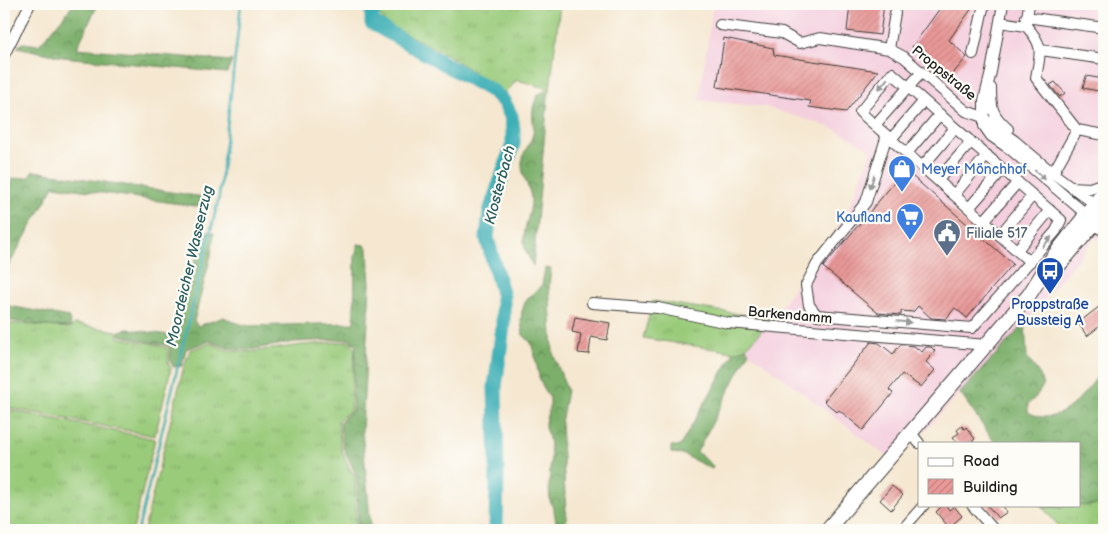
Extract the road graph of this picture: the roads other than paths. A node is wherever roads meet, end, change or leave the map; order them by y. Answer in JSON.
{"nodes":[{"id":1,"x":30,"y":4,"type":"edge"},
{"id":2,"x":984,"y":4,"type":"edge"},
{"id":3,"x":1003,"y":4,"type":"edge"},
{"id":4,"x":1029,"y":4,"type":"edge"},
{"id":5,"x":895,"y":13,"type":"dead end"},
{"id":6,"x":1026,"y":21,"type":"junction"},
{"id":7,"x":1000,"y":22,"type":"junction"},
{"id":8,"x":720,"y":25,"type":"dead end"},
{"id":9,"x":1104,"y":28,"type":"edge"},
{"id":10,"x":889,"y":49,"type":"junction"},
{"id":11,"x":1041,"y":50,"type":"junction"},
{"id":12,"x":974,"y":54,"type":"dead end"},
{"id":13,"x":4,"y":55,"type":"edge"},
{"id":14,"x":1104,"y":60,"type":"edge"},
{"id":15,"x":921,"y":73,"type":"junction"},
{"id":16,"x":908,"y":88,"type":"junction"},
{"id":17,"x":924,"y":101,"type":"junction"},
{"id":18,"x":940,"y":114,"type":"junction"},
{"id":19,"x":988,"y":114,"type":"junction"},
{"id":20,"x":875,"y":125,"type":"junction"},
{"id":21,"x":955,"y":128,"type":"junction"},
{"id":22,"x":1077,"y":130,"type":"junction"},
{"id":23,"x":1104,"y":135,"type":"edge"},
{"id":24,"x":889,"y":137,"type":"junction"},
{"id":25,"x":971,"y":142,"type":"junction"},
{"id":26,"x":907,"y":153,"type":"junction"},
{"id":27,"x":987,"y":155,"type":"junction"},
{"id":28,"x":922,"y":167,"type":"junction"},
{"id":29,"x":1003,"y":169,"type":"junction"},
{"id":30,"x":1053,"y":174,"type":"junction"},
{"id":31,"x":938,"y":180,"type":"junction"},
{"id":32,"x":1018,"y":182,"type":"junction"},
{"id":33,"x":1104,"y":183,"type":"edge"},
{"id":34,"x":1072,"y":187,"type":"junction"},
{"id":35,"x":1104,"y":192,"type":"edge"},
{"id":36,"x":954,"y":195,"type":"junction"},
{"id":37,"x":1033,"y":195,"type":"junction"},
{"id":38,"x":969,"y":208,"type":"junction"},
{"id":39,"x":1050,"y":210,"type":"junction"},
{"id":40,"x":1098,"y":216,"type":"edge"},
{"id":41,"x":984,"y":221,"type":"junction"},
{"id":42,"x":1000,"y":235,"type":"junction"},
{"id":43,"x":1017,"y":250,"type":"junction"},
{"id":44,"x":1030,"y":262,"type":"junction"},
{"id":45,"x":592,"y":304,"type":"dead end"},
{"id":46,"x":987,"y":345,"type":"junction"},
{"id":47,"x":915,"y":438,"type":"edge"},
{"id":48,"x":923,"y":506,"type":"edge"},
{"id":49,"x":973,"y":506,"type":"edge"},
{"id":50,"x":827,"y":530,"type":"edge"},
{"id":51,"x":902,"y":530,"type":"edge"},
{"id":52,"x":994,"y":530,"type":"edge"}],
"edges":[{"from":1,"to":13,"type":"street"},
{"from":2,"to":12,"type":"street"},
{"from":3,"to":7,"type":"street","name":"Proppstraße"},
{"from":4,"to":6,"type":"street"},
{"from":5,"to":10,"type":"street"},
{"from":6,"to":7,"type":"street"},
{"from":6,"to":9,"type":"street"},
{"from":6,"to":11,"type":"street"},
{"from":7,"to":19,"type":"street","name":"Proppstraße"},
{"from":8,"to":10,"type":"street","name":"Proppstraße"},
{"from":10,"to":15,"type":"street","name":"Proppstraße"},
{"from":11,"to":14,"type":"street"},
{"from":11,"to":22,"type":"street"},
{"from":15,"to":16,"type":"street"},
{"from":15,"to":19,"type":"street","name":"Proppstraße"},
{"from":16,"to":17,"type":"street"},
{"from":16,"to":20,"type":"street"},
{"from":16,"to":20,"type":"street","one_way":true},
{"from":17,"to":18,"type":"street"},
{"from":17,"to":24,"type":"street"},
{"from":18,"to":21,"type":"street"},
{"from":18,"to":26,"type":"street"},
{"from":19,"to":30,"type":"street","name":"Proppstraße"},
{"from":19,"to":40,"type":"street","name":"Proppstraße","one_way":true},
{"from":20,"to":24,"type":"street"},
{"from":21,"to":25,"type":"street"},
{"from":21,"to":28,"type":"street"},
{"from":22,"to":23,"type":"street"},
{"from":22,"to":30,"type":"street"},
{"from":24,"to":26,"type":"street"},
{"from":24,"to":44,"type":"street","one_way":true},
{"from":25,"to":27,"type":"street"},
{"from":25,"to":31,"type":"street"},
{"from":26,"to":28,"type":"street"},
{"from":27,"to":29,"type":"street"},
{"from":27,"to":36,"type":"street"},
{"from":28,"to":31,"type":"street"},
{"from":29,"to":32,"type":"street"},
{"from":29,"to":38,"type":"street"},
{"from":30,"to":34,"type":"street","name":"Proppstraße"},
{"from":31,"to":36,"type":"street"},
{"from":32,"to":37,"type":"street"},
{"from":32,"to":41,"type":"street"},
{"from":33,"to":34,"type":"street"},
{"from":34,"to":40,"type":"street","name":"Proppstraße"},
{"from":35,"to":40,"type":"main road"},
{"from":36,"to":38,"type":"street"},
{"from":37,"to":39,"type":"street"},
{"from":37,"to":42,"type":"street"},
{"from":38,"to":41,"type":"street"},
{"from":39,"to":43,"type":"street"},
{"from":44,"to":39,"type":"street","one_way":true},
{"from":40,"to":46,"type":"main road"},
{"from":41,"to":42,"type":"street"},
{"from":42,"to":43,"type":"street"},
{"from":43,"to":44,"type":"street"},
{"from":45,"to":46,"type":"street","name":"Barkendamm"},
{"from":46,"to":47,"type":"main road"},
{"from":47,"to":50,"type":"main road"},
{"from":48,"to":51,"type":"street"},
{"from":49,"to":52,"type":"street"}]}
